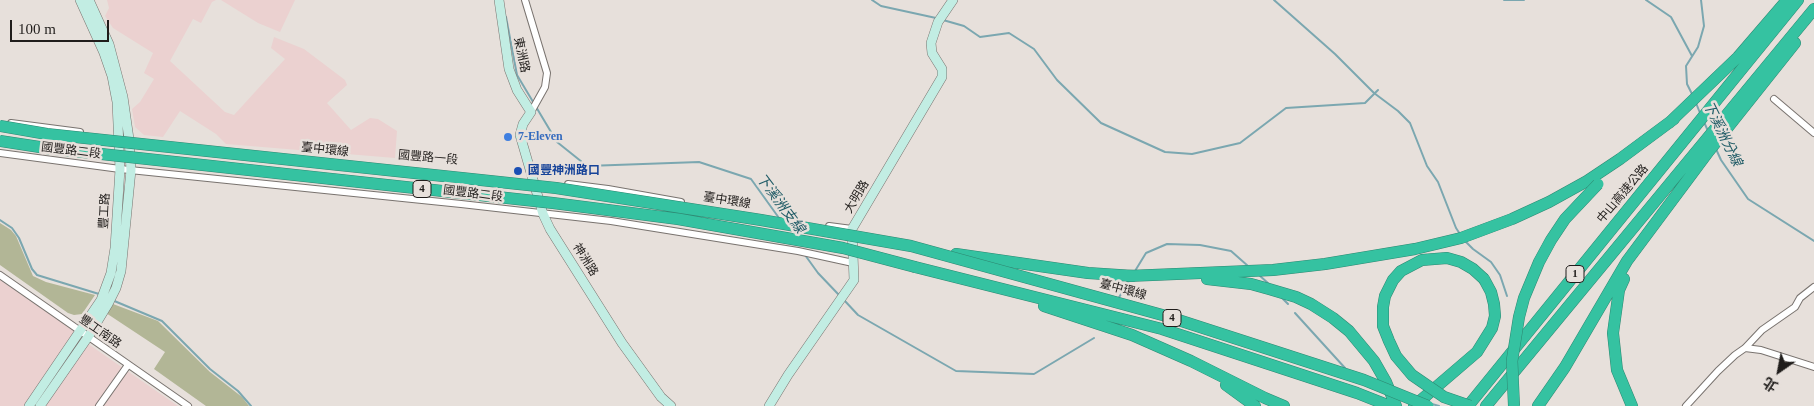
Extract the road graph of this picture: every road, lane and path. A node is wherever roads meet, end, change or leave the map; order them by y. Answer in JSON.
{"nodes":[{"id":1,"x":80,"y":0,"type":"edge"},
{"id":2,"x":90,"y":0,"type":"edge"},
{"id":3,"x":499,"y":0,"type":"edge"},
{"id":4,"x":525,"y":0,"type":"edge"},
{"id":5,"x":953,"y":0,"type":"edge"},
{"id":6,"x":1786,"y":0,"type":"edge"},
{"id":7,"x":1798,"y":0,"type":"edge"},
{"id":8,"x":1814,"y":9,"type":"edge"},
{"id":9,"x":1814,"y":20,"type":"edge"},
{"id":10,"x":1774,"y":99,"type":"dead end"},
{"id":11,"x":531,"y":112,"type":"junction"},
{"id":12,"x":0,"y":121,"type":"edge"},
{"id":13,"x":0,"y":126,"type":"edge"},
{"id":14,"x":1723,"y":126,"type":"junction"},
{"id":15,"x":1814,"y":133,"type":"edge"},
{"id":16,"x":119,"y":138,"type":"junction"},
{"id":17,"x":130,"y":139,"type":"junction"},
{"id":18,"x":0,"y":141,"type":"edge"},
{"id":19,"x":1704,"y":150,"type":"junction"},
{"id":20,"x":0,"y":153,"type":"edge"},
{"id":21,"x":120,"y":169,"type":"junction"},
{"id":22,"x":131,"y":170,"type":"junction"},
{"id":23,"x":534,"y":180,"type":"junction"},
{"id":24,"x":1593,"y":183,"type":"junction"},
{"id":25,"x":543,"y":214,"type":"junction"},
{"id":26,"x":852,"y":229,"type":"junction"},
{"id":27,"x":1646,"y":235,"type":"junction"},
{"id":28,"x":911,"y":246,"type":"junction"},
{"id":29,"x":853,"y":263,"type":"junction"},
{"id":30,"x":915,"y":266,"type":"junction"},
{"id":31,"x":0,"y":275,"type":"edge"},
{"id":32,"x":1128,"y":276,"type":"junction"},
{"id":33,"x":1814,"y":287,"type":"edge"},
{"id":34,"x":106,"y":299,"type":"junction"},
{"id":35,"x":80,"y":332,"type":"junction"},
{"id":36,"x":1132,"y":335,"type":"junction"},
{"id":37,"x":88,"y":337,"type":"junction"},
{"id":38,"x":1745,"y":348,"type":"junction"},
{"id":39,"x":128,"y":365,"type":"junction"},
{"id":40,"x":1814,"y":367,"type":"edge"},
{"id":41,"x":29,"y":406,"type":"edge"},
{"id":42,"x":40,"y":406,"type":"edge"},
{"id":43,"x":99,"y":406,"type":"edge"},
{"id":44,"x":188,"y":406,"type":"edge"},
{"id":45,"x":671,"y":406,"type":"edge"},
{"id":46,"x":769,"y":406,"type":"edge"},
{"id":47,"x":1255,"y":406,"type":"edge"},
{"id":48,"x":1284,"y":406,"type":"edge"},
{"id":49,"x":1390,"y":406,"type":"edge"},
{"id":50,"x":1396,"y":406,"type":"edge"},
{"id":51,"x":1414,"y":406,"type":"edge"},
{"id":52,"x":1428,"y":406,"type":"edge"},
{"id":53,"x":1469,"y":406,"type":"edge"},
{"id":54,"x":1486,"y":406,"type":"edge"},
{"id":55,"x":1514,"y":406,"type":"edge"},
{"id":56,"x":1538,"y":406,"type":"edge"},
{"id":57,"x":1632,"y":406,"type":"edge"},
{"id":58,"x":1686,"y":406,"type":"edge"}],
"edges":[{"from":1,"to":16,"type":"street","name":"豐工路"},
{"from":2,"to":17,"type":"street","name":"豐工路"},
{"from":3,"to":11,"type":"street","name":"東洲路"},
{"from":4,"to":11,"type":"street"},
{"from":5,"to":26,"type":"street","name":"大明路"},
{"from":6,"to":24,"type":"highway"},
{"from":7,"to":53,"type":"highway","name":"中山高速公路","number":"1"},
{"from":8,"to":14,"type":"highway","number":"1"},
{"from":9,"to":14,"type":"highway"},
{"from":10,"to":15,"type":"street"},
{"from":11,"to":23,"type":"street","name":"神洲路"},
{"from":12,"to":16,"type":"street","name":"國豐路一段"},
{"from":13,"to":28,"type":"highway","name":"臺中環線","number":"4","bridge":true},
{"from":14,"to":19,"type":"highway","number":"1"},
{"from":16,"to":17,"type":"street","name":"國豐路一段"},
{"from":16,"to":21,"type":"street","name":"豐工路"},
{"from":17,"to":22,"type":"street","name":"豐工路"},
{"from":17,"to":23,"type":"street","name":"國豐路一段"},
{"from":18,"to":30,"type":"highway","name":"臺中環線","number":"4","bridge":true},
{"from":19,"to":27,"type":"highway"},
{"from":19,"to":54,"type":"highway","number":"1"},
{"from":20,"to":21,"type":"street","name":"國豐路二段"},
{"from":21,"to":22,"type":"street","name":"國豐路二段"},
{"from":21,"to":34,"type":"street","name":"豐工路"},
{"from":22,"to":25,"type":"street","name":"國豐路二段"},
{"from":22,"to":34,"type":"street","name":"豐工路"},
{"from":23,"to":25,"type":"street","name":"神洲路"},
{"from":23,"to":26,"type":"street","name":"國豐路一段"},
{"from":24,"to":32,"type":"highway"},
{"from":24,"to":55,"type":"highway","bridge":true},
{"from":25,"to":29,"type":"street","name":"國豐路二段"},
{"from":25,"to":45,"type":"street","name":"神洲路"},
{"from":26,"to":29,"type":"street","name":"大明路"},
{"from":27,"to":56,"type":"highway"},
{"from":27,"to":57,"type":"highway"},
{"from":28,"to":32,"type":"highway","bridge":true},
{"from":28,"to":52,"type":"highway","name":"臺中環線","number":"4","bridge":true},
{"from":29,"to":46,"type":"street","name":"大明路"},
{"from":30,"to":36,"type":"highway"},
{"from":30,"to":49,"type":"highway","name":"臺中環線","number":"4"},
{"from":31,"to":35,"type":"street","name":"豐工南路"},
{"from":32,"to":50,"type":"highway"},
{"from":33,"to":38,"type":"street"},
{"from":34,"to":35,"type":"street","name":"豐工路"},
{"from":34,"to":37,"type":"street","name":"豐工路"},
{"from":35,"to":37,"type":"street","name":"豐工南路"},
{"from":35,"to":41,"type":"street","name":"豐工路"},
{"from":36,"to":47,"type":"highway"},
{"from":36,"to":48,"type":"highway"},
{"from":37,"to":39,"type":"street","name":"豐工南路"},
{"from":37,"to":42,"type":"street","name":"豐工路"},
{"from":38,"to":40,"type":"street"},
{"from":38,"to":58,"type":"street"},
{"from":39,"to":43,"type":"street"},
{"from":39,"to":44,"type":"street","name":"豐工南路"},
{"from":51,"to":53,"type":"highway","bridge":true}]}
